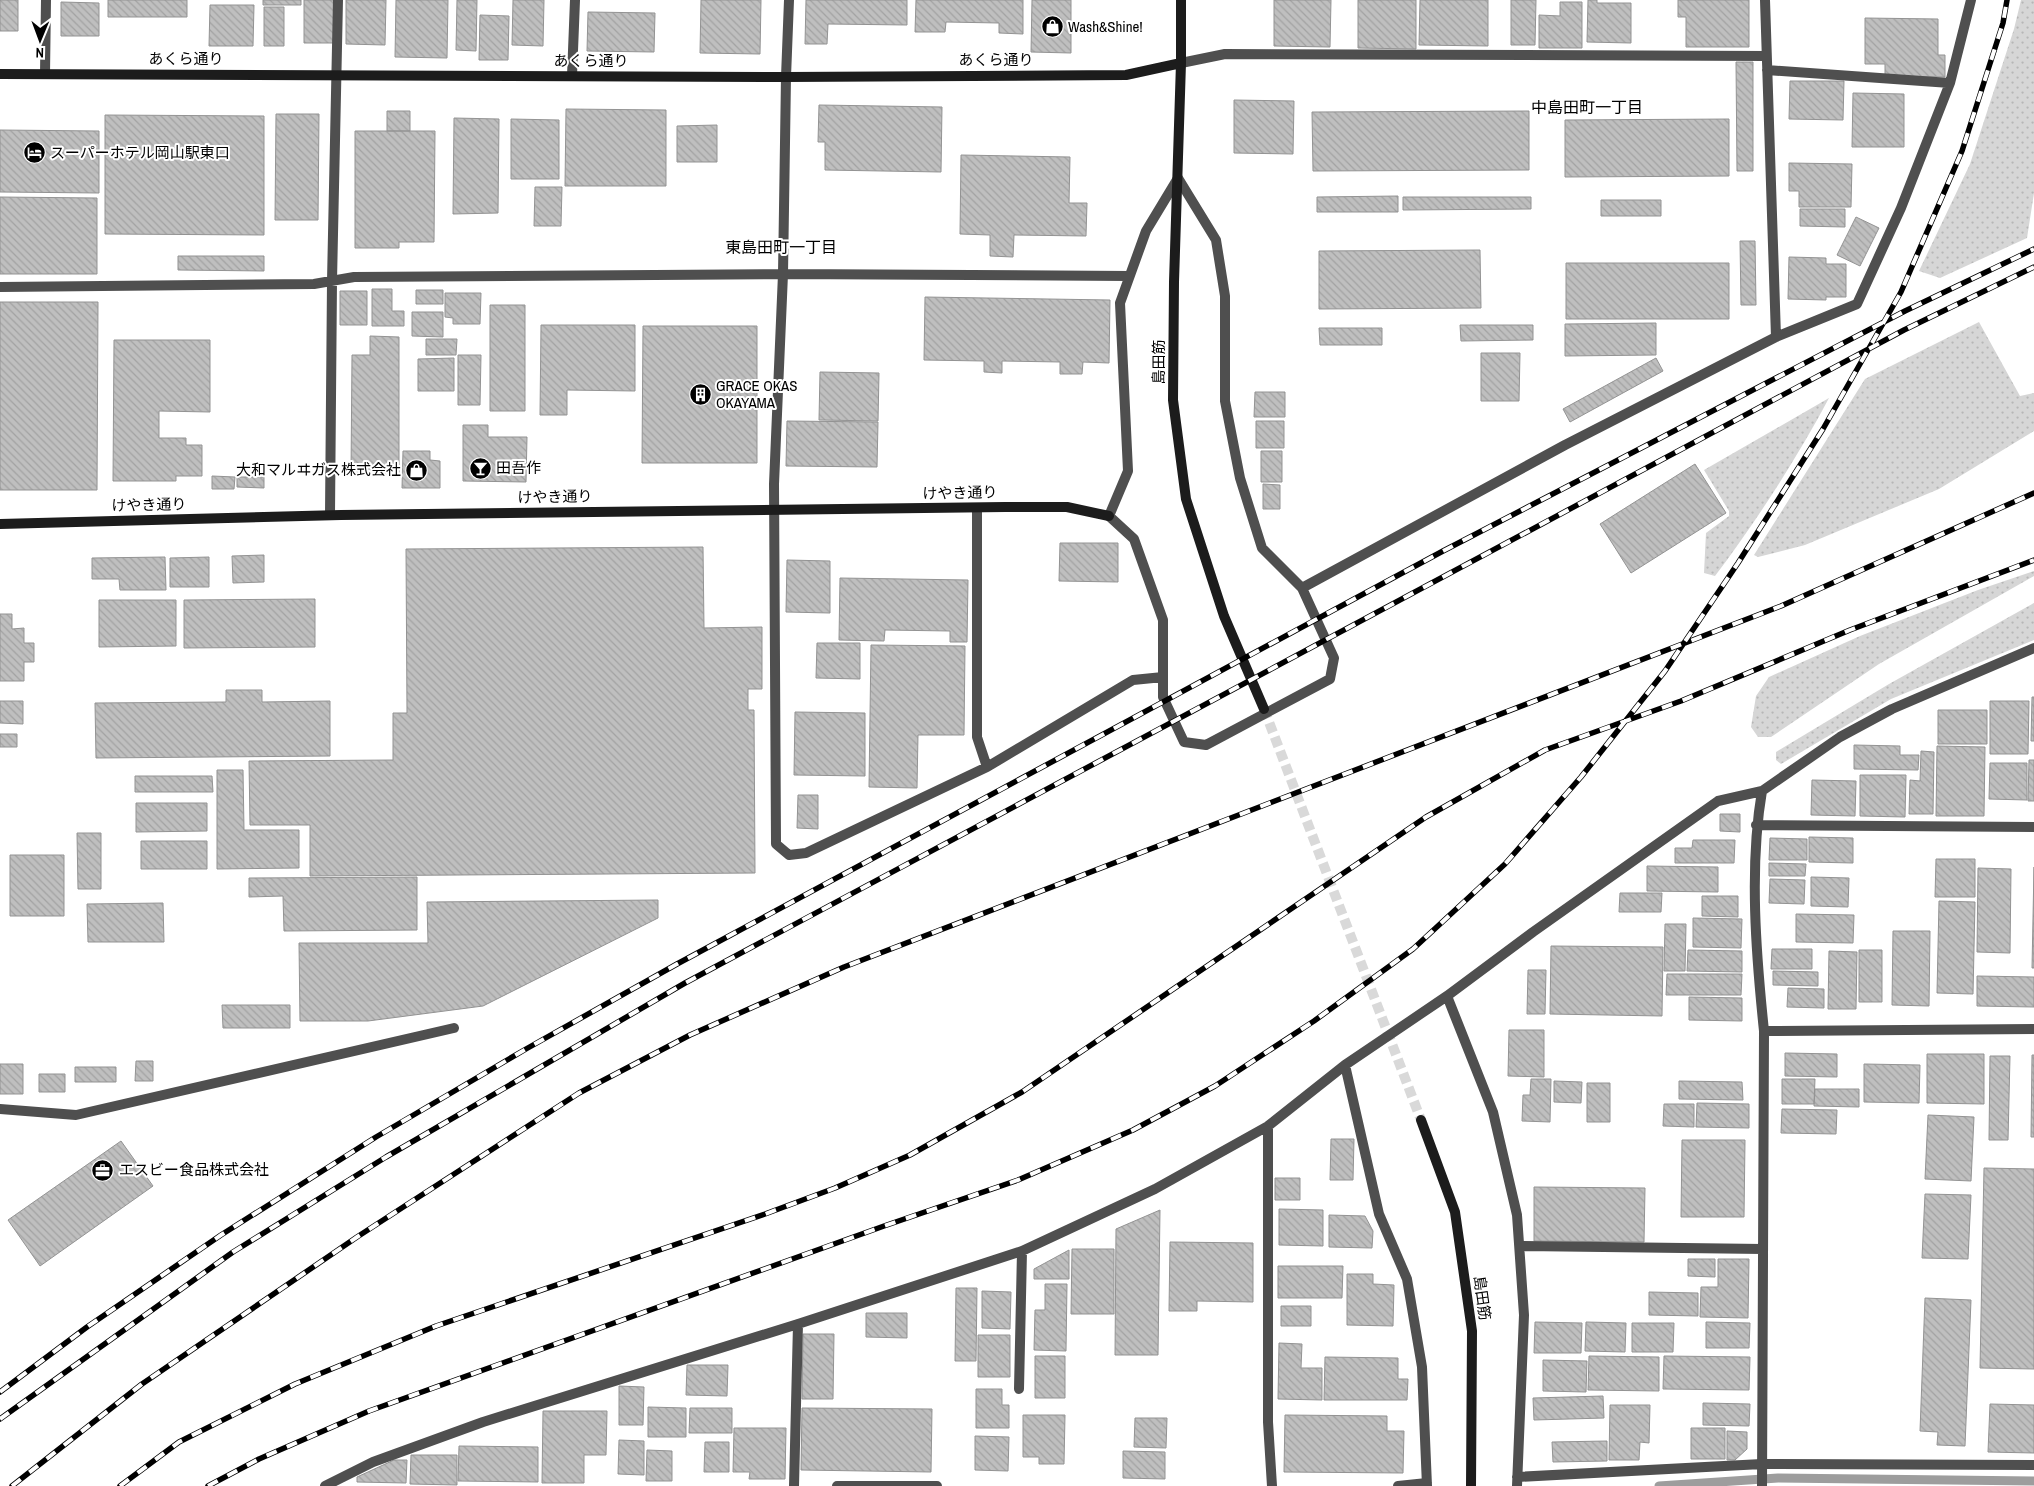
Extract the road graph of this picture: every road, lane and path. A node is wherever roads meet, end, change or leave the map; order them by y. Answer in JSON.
{"nodes":[{"id":1,"x":46,"y":0,"type":"edge"},
{"id":2,"x":338,"y":0,"type":"edge"},
{"id":3,"x":574,"y":0,"type":"edge"},
{"id":4,"x":789,"y":0,"type":"edge"},
{"id":5,"x":1181,"y":0,"type":"edge"},
{"id":6,"x":1765,"y":0,"type":"edge"},
{"id":7,"x":1971,"y":0,"type":"edge"},
{"id":8,"x":1766,"y":56,"type":"junction"},
{"id":9,"x":1181,"y":64,"type":"junction"},
{"id":10,"x":1767,"y":70,"type":"junction"},
{"id":11,"x":0,"y":74,"type":"edge"},
{"id":12,"x":45,"y":74,"type":"junction"},
{"id":13,"x":337,"y":75,"type":"junction"},
{"id":14,"x":572,"y":76,"type":"junction"},
{"id":15,"x":786,"y":77,"type":"junction"},
{"id":16,"x":1950,"y":83,"type":"junction"},
{"id":17,"x":1178,"y":178,"type":"junction"},
{"id":18,"x":782,"y":274,"type":"junction"},
{"id":19,"x":1129,"y":276,"type":"junction"},
{"id":20,"x":332,"y":281,"type":"junction"},
{"id":21,"x":0,"y":287,"type":"edge"},
{"id":22,"x":1776,"y":337,"type":"junction"},
{"id":23,"x":977,"y":508,"type":"junction"},
{"id":24,"x":774,"y":509,"type":"junction"},
{"id":25,"x":330,"y":515,"type":"junction"},
{"id":26,"x":1109,"y":516,"type":"junction"},
{"id":27,"x":0,"y":524,"type":"edge"},
{"id":28,"x":1302,"y":588,"type":"junction"},
{"id":29,"x":2034,"y":648,"type":"edge"},
{"id":30,"x":1163,"y":677,"type":"junction"},
{"id":31,"x":1264,"y":709,"type":"tunnel mouth"},
{"id":32,"x":987,"y":767,"type":"junction"},
{"id":33,"x":1762,"y":791,"type":"junction"},
{"id":34,"x":1756,"y":825,"type":"junction"},
{"id":35,"x":2034,"y":827,"type":"edge"},
{"id":36,"x":1447,"y":996,"type":"junction"},
{"id":37,"x":454,"y":1028,"type":"dead end"},
{"id":38,"x":2034,"y":1029,"type":"edge"},
{"id":39,"x":1764,"y":1031,"type":"junction"},
{"id":40,"x":1345,"y":1065,"type":"junction"},
{"id":41,"x":0,"y":1109,"type":"edge"},
{"id":42,"x":1421,"y":1120,"type":"tunnel mouth"},
{"id":43,"x":1268,"y":1126,"type":"junction"},
{"id":44,"x":1520,"y":1246,"type":"junction"},
{"id":45,"x":1763,"y":1249,"type":"junction"},
{"id":46,"x":1022,"y":1251,"type":"junction"},
{"id":47,"x":798,"y":1324,"type":"junction"},
{"id":48,"x":1019,"y":1389,"type":"dead end"},
{"id":49,"x":2034,"y":1465,"type":"edge"},
{"id":50,"x":1762,"y":1467,"type":"junction"},
{"id":51,"x":1517,"y":1481,"type":"edge"},
{"id":52,"x":1427,"y":1484,"type":"edge"},
{"id":53,"x":325,"y":1486,"type":"edge"},
{"id":54,"x":794,"y":1486,"type":"edge"},
{"id":55,"x":837,"y":1486,"type":"edge"},
{"id":56,"x":937,"y":1486,"type":"edge"},
{"id":57,"x":1272,"y":1486,"type":"edge"},
{"id":58,"x":1398,"y":1486,"type":"edge"},
{"id":59,"x":1472,"y":1486,"type":"edge"},
{"id":60,"x":1762,"y":1486,"type":"edge"}],
"edges":[{"from":1,"to":12,"type":"street"},
{"from":2,"to":13,"type":"street"},
{"from":3,"to":14,"type":"street"},
{"from":4,"to":15,"type":"street"},
{"from":5,"to":9,"type":"street","name":"島田筋"},
{"from":6,"to":8,"type":"street"},
{"from":7,"to":16,"type":"street"},
{"from":8,"to":9,"type":"street"},
{"from":8,"to":10,"type":"street"},
{"from":9,"to":15,"type":"street","name":"あくら通り"},
{"from":9,"to":17,"type":"street","name":"島田筋"},
{"from":10,"to":16,"type":"street"},
{"from":10,"to":22,"type":"street"},
{"from":11,"to":12,"type":"street","name":"あくら通り"},
{"from":12,"to":13,"type":"street","name":"あくら通り"},
{"from":13,"to":14,"type":"street","name":"あくら通り"},
{"from":13,"to":20,"type":"street"},
{"from":14,"to":15,"type":"street","name":"あくら通り"},
{"from":15,"to":18,"type":"street"},
{"from":16,"to":22,"type":"street"},
{"from":17,"to":19,"type":"street"},
{"from":17,"to":28,"type":"street"},
{"from":17,"to":31,"type":"street","name":"島田筋"},
{"from":18,"to":19,"type":"street"},
{"from":18,"to":20,"type":"street"},
{"from":18,"to":24,"type":"street"},
{"from":19,"to":26,"type":"street"},
{"from":20,"to":21,"type":"street"},
{"from":20,"to":25,"type":"street"},
{"from":22,"to":28,"type":"street"},
{"from":23,"to":24,"type":"street","name":"けやき通り"},
{"from":23,"to":26,"type":"street","name":"けやき通り"},
{"from":23,"to":32,"type":"street"},
{"from":24,"to":25,"type":"street","name":"けやき通り"},
{"from":24,"to":32,"type":"street"},
{"from":25,"to":27,"type":"street","name":"けやき通り"},
{"from":26,"to":30,"type":"street"},
{"from":28,"to":30,"type":"street"},
{"from":29,"to":33,"type":"street"},
{"from":30,"to":32,"type":"street"},
{"from":33,"to":34,"type":"street"},
{"from":33,"to":36,"type":"street"},
{"from":34,"to":35,"type":"street"},
{"from":34,"to":39,"type":"street"},
{"from":36,"to":40,"type":"street"},
{"from":36,"to":44,"type":"street"},
{"from":37,"to":41,"type":"street"},
{"from":38,"to":39,"type":"street"},
{"from":39,"to":45,"type":"street"},
{"from":40,"to":43,"type":"street"},
{"from":40,"to":52,"type":"street"},
{"from":42,"to":59,"type":"street","name":"島田筋"},
{"from":43,"to":46,"type":"street"},
{"from":43,"to":57,"type":"street"},
{"from":44,"to":45,"type":"street"},
{"from":44,"to":51,"type":"street"},
{"from":45,"to":50,"type":"street"},
{"from":46,"to":47,"type":"street"},
{"from":46,"to":48,"type":"street"},
{"from":47,"to":53,"type":"street"},
{"from":47,"to":54,"type":"street"},
{"from":49,"to":50,"type":"street"},
{"from":50,"to":51,"type":"street"},
{"from":50,"to":60,"type":"street"},
{"from":52,"to":58,"type":"street"},
{"from":55,"to":56,"type":"street"}]}
